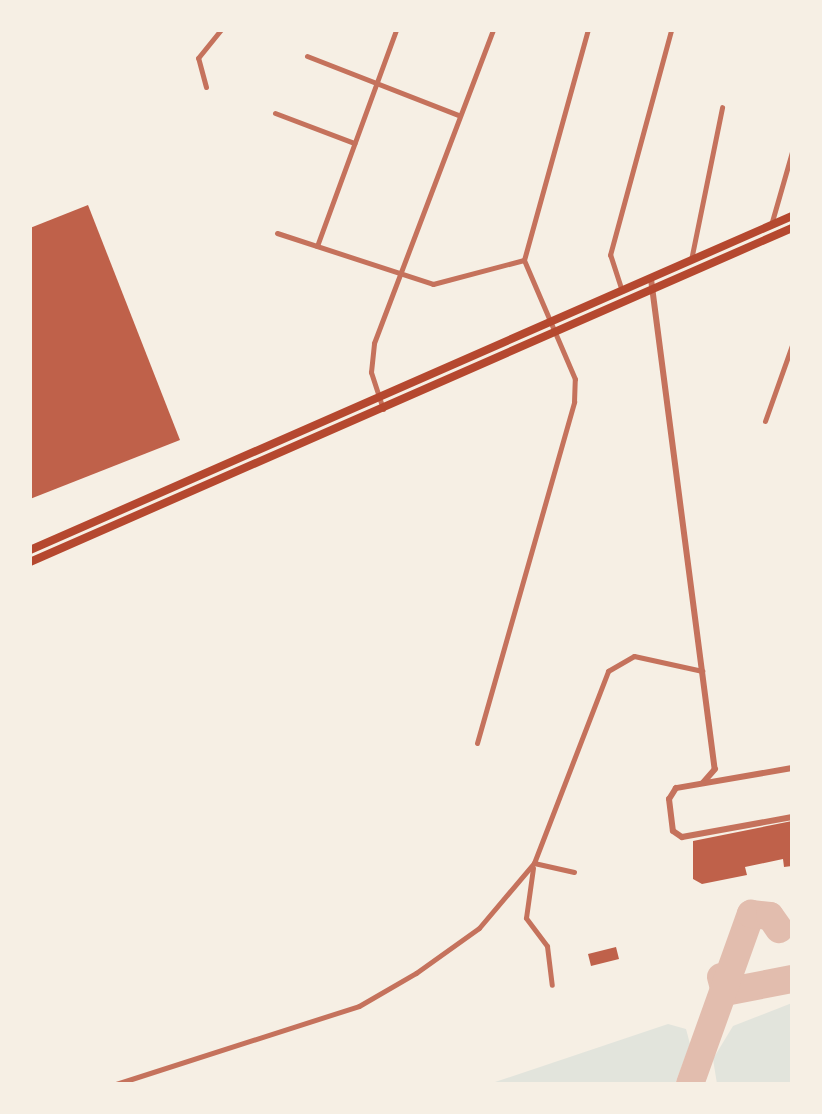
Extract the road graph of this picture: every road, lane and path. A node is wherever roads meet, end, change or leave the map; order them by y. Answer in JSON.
{"nodes":[{"id":1,"x":221,"y":30,"type":"edge"},
{"id":2,"x":396,"y":30,"type":"edge"},
{"id":3,"x":493,"y":30,"type":"edge"},
{"id":4,"x":588,"y":30,"type":"edge"},
{"id":5,"x":671,"y":30,"type":"edge"},
{"id":6,"x":307,"y":56,"type":"dead end"},
{"id":7,"x":375,"y":83,"type":"junction"},
{"id":8,"x":206,"y":87,"type":"dead end"},
{"id":9,"x":722,"y":107,"type":"dead end"},
{"id":10,"x":275,"y":113,"type":"dead end"},
{"id":11,"x":458,"y":115,"type":"junction"},
{"id":12,"x":354,"y":143,"type":"junction"},
{"id":13,"x":792,"y":152,"type":"edge"},
{"id":14,"x":792,"y":216,"type":"edge"},
{"id":15,"x":770,"y":226,"type":"junction"},
{"id":16,"x":792,"y":228,"type":"edge"},
{"id":17,"x":277,"y":233,"type":"dead end"},
{"id":18,"x":744,"y":237,"type":"junction"},
{"id":19,"x":317,"y":246,"type":"junction"},
{"id":20,"x":747,"y":247,"type":"junction"},
{"id":21,"x":524,"y":260,"type":"junction"},
{"id":22,"x":691,"y":261,"type":"junction"},
{"id":23,"x":399,"y":275,"type":"junction"},
{"id":24,"x":652,"y":284,"type":"junction"},
{"id":25,"x":623,"y":291,"type":"junction"},
{"id":26,"x":554,"y":327,"type":"junction"},
{"id":27,"x":792,"y":345,"type":"edge"},
{"id":28,"x":379,"y":400,"type":"junction"},
{"id":29,"x":383,"y":411,"type":"junction"},
{"id":30,"x":765,"y":421,"type":"dead end"},
{"id":31,"x":232,"y":467,"type":"junction"},
{"id":32,"x":237,"y":477,"type":"junction"},
{"id":33,"x":131,"y":511,"type":"junction"},
{"id":34,"x":135,"y":522,"type":"junction"},
{"id":35,"x":30,"y":550,"type":"edge"},
{"id":36,"x":30,"y":562,"type":"edge"},
{"id":37,"x":702,"y":671,"type":"junction"},
{"id":38,"x":477,"y":743,"type":"dead end"},
{"id":39,"x":792,"y":768,"type":"edge"},
{"id":40,"x":715,"y":769,"type":"junction"},
{"id":41,"x":729,"y":779,"type":"junction"},
{"id":42,"x":703,"y":783,"type":"junction"},
{"id":43,"x":792,"y":817,"type":"edge"},
{"id":44,"x":534,"y":863,"type":"junction"},
{"id":45,"x":574,"y":872,"type":"dead end"},
{"id":46,"x":552,"y":985,"type":"dead end"},
{"id":47,"x":116,"y":1084,"type":"edge"}],
"edges":[{"from":1,"to":8,"type":"street"},
{"from":2,"to":7,"type":"street"},
{"from":3,"to":11,"type":"street"},
{"from":4,"to":21,"type":"street"},
{"from":5,"to":25,"type":"street"},
{"from":6,"to":7,"type":"street"},
{"from":7,"to":11,"type":"street"},
{"from":7,"to":12,"type":"street"},
{"from":9,"to":22,"type":"street"},
{"from":10,"to":12,"type":"street"},
{"from":11,"to":23,"type":"street"},
{"from":12,"to":19,"type":"street"},
{"from":13,"to":15,"type":"street"},
{"from":14,"to":15,"type":"highway"},
{"from":15,"to":18,"type":"highway"},
{"from":16,"to":20,"type":"highway"},
{"from":17,"to":19,"type":"street"},
{"from":18,"to":20,"type":"highway"},
{"from":18,"to":22,"type":"highway"},
{"from":19,"to":23,"type":"street"},
{"from":20,"to":24,"type":"highway"},
{"from":21,"to":23,"type":"street"},
{"from":21,"to":26,"type":"street"},
{"from":22,"to":24,"type":"highway"},
{"from":23,"to":28,"type":"street"},
{"from":24,"to":25,"type":"highway"},
{"from":24,"to":26,"type":"highway"},
{"from":24,"to":37,"type":"street"},
{"from":25,"to":26,"type":"highway"},
{"from":26,"to":28,"type":"highway"},
{"from":26,"to":29,"type":"highway"},
{"from":26,"to":38,"type":"street"},
{"from":27,"to":30,"type":"street"},
{"from":28,"to":29,"type":"street"},
{"from":28,"to":31,"type":"highway"},
{"from":29,"to":32,"type":"highway"},
{"from":31,"to":32,"type":"highway"},
{"from":31,"to":33,"type":"highway"},
{"from":32,"to":34,"type":"highway"},
{"from":33,"to":34,"type":"highway"},
{"from":33,"to":35,"type":"highway"},
{"from":34,"to":36,"type":"highway"},
{"from":37,"to":40,"type":"street"},
{"from":37,"to":44,"type":"street"},
{"from":39,"to":41,"type":"street"},
{"from":40,"to":41,"type":"street"},
{"from":40,"to":42,"type":"street"},
{"from":41,"to":42,"type":"street"},
{"from":42,"to":43,"type":"street"},
{"from":44,"to":45,"type":"street"},
{"from":44,"to":46,"type":"street"},
{"from":44,"to":47,"type":"street"}]}
